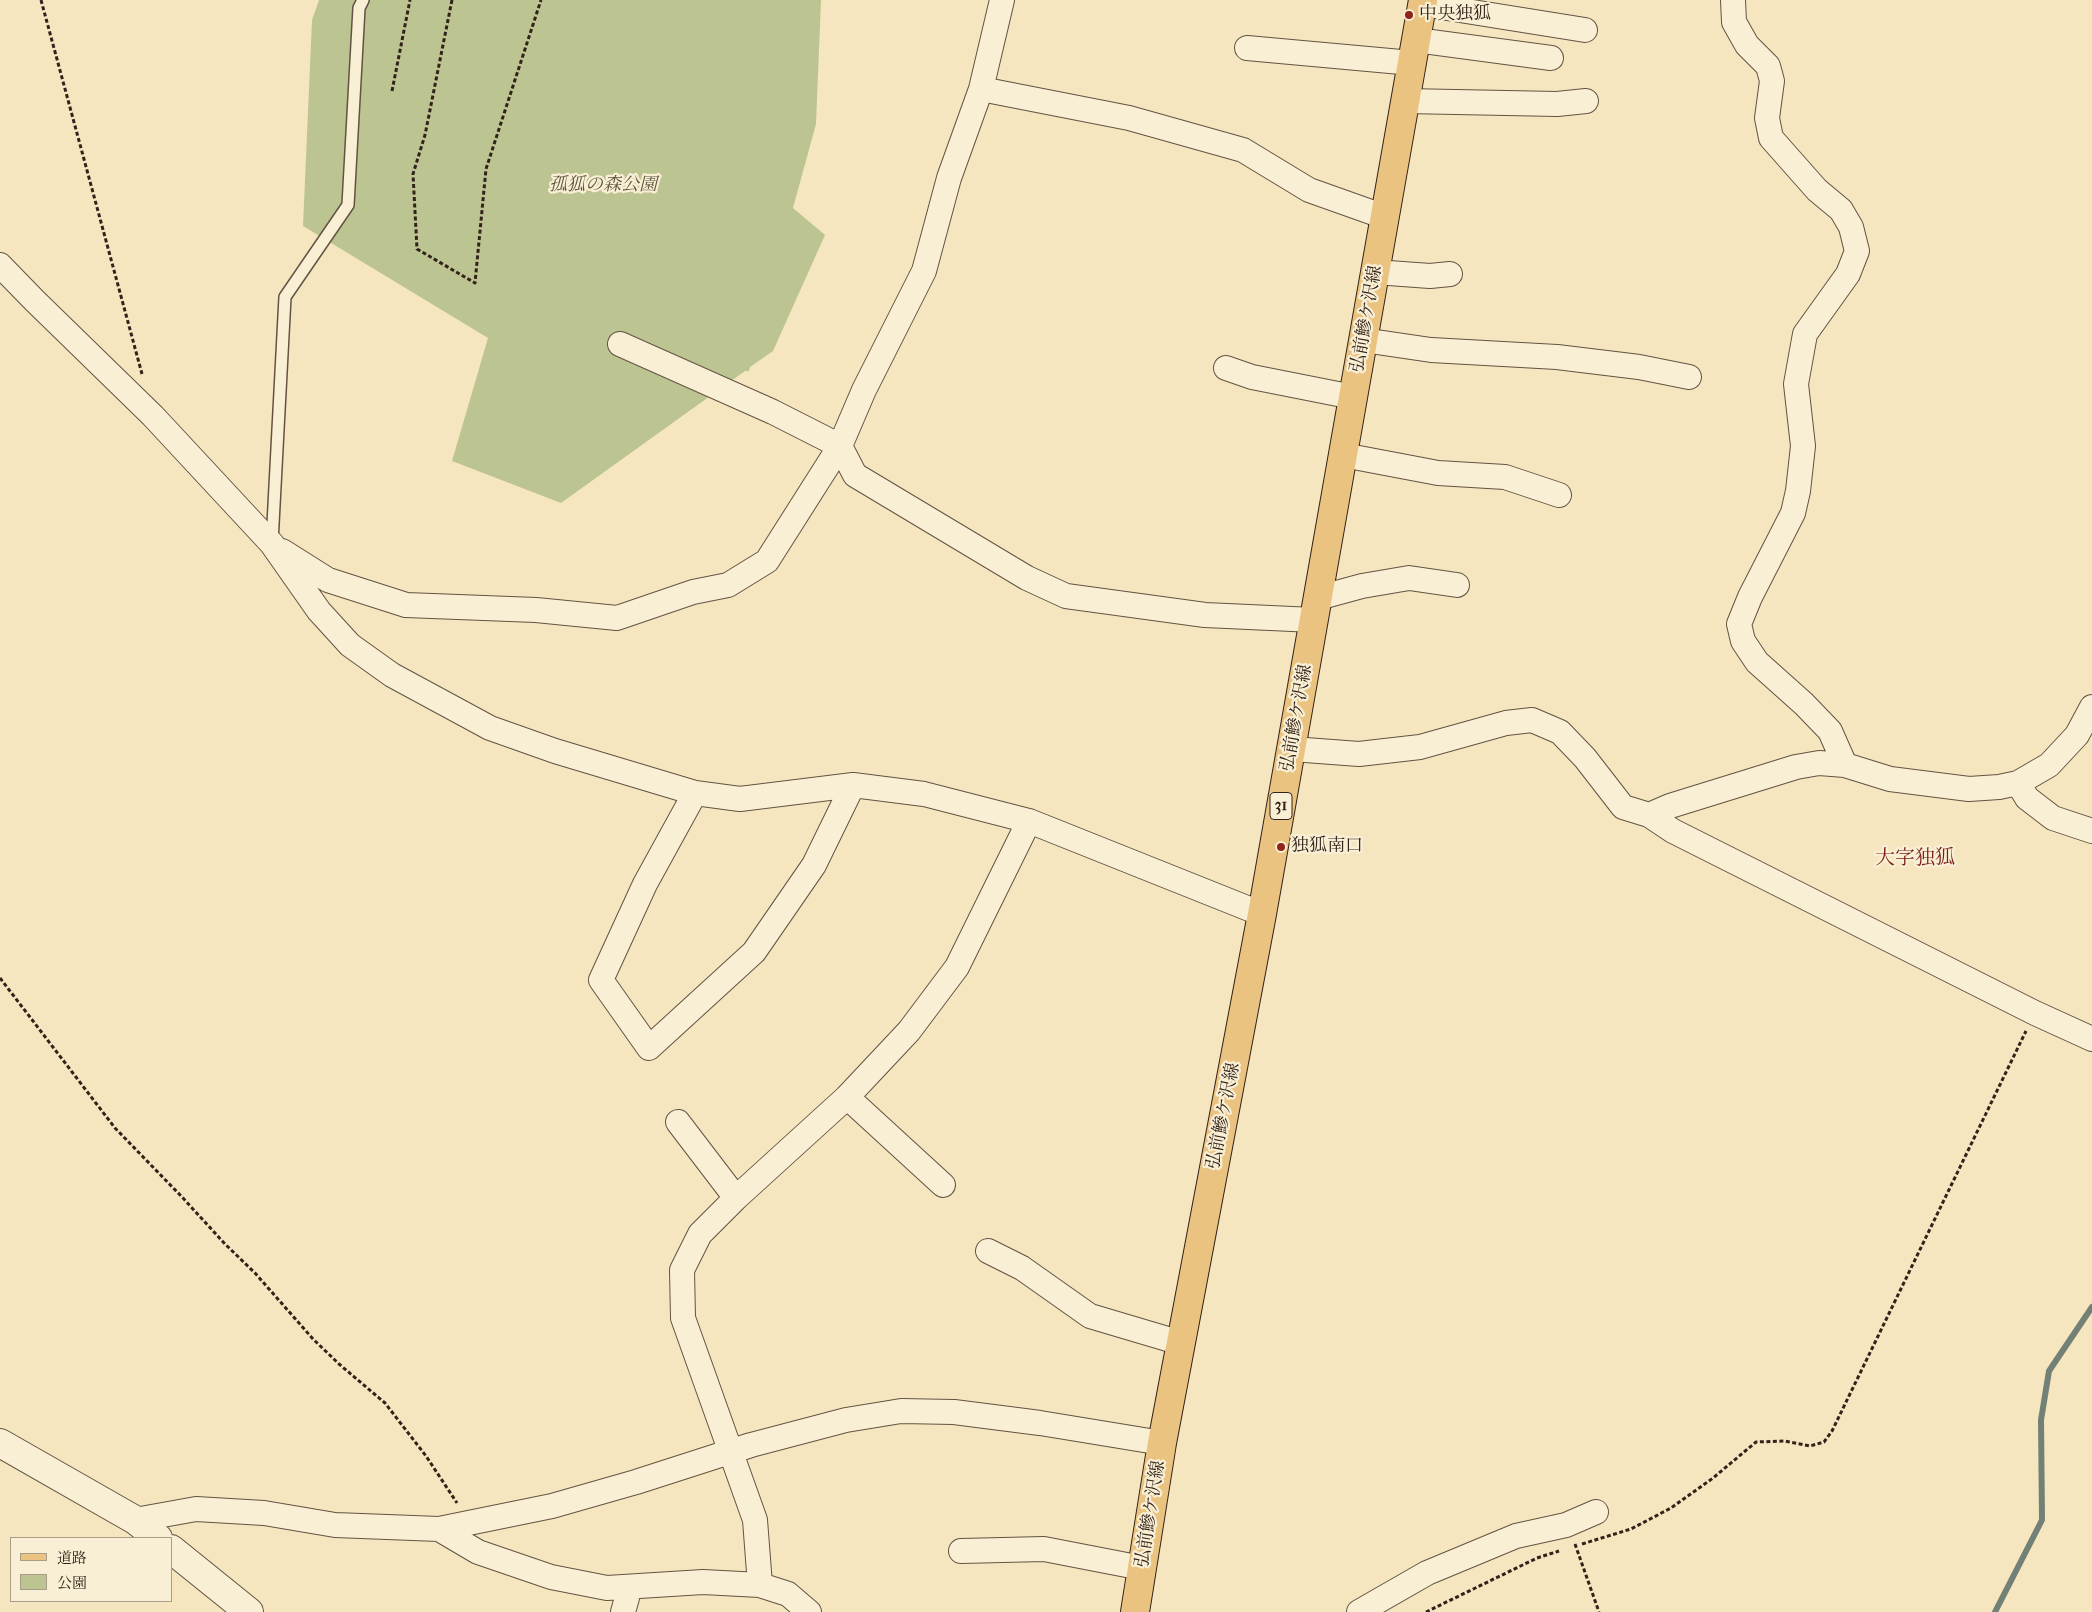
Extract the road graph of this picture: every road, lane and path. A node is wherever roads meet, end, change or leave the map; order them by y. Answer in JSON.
{"nodes":[{"id":1,"x":41,"y":0,"type":"edge"},
{"id":2,"x":362,"y":0,"type":"edge"},
{"id":3,"x":410,"y":0,"type":"edge"},
{"id":4,"x":452,"y":0,"type":"edge"},
{"id":5,"x":541,"y":0,"type":"edge"},
{"id":6,"x":1002,"y":0,"type":"edge"},
{"id":7,"x":1733,"y":0,"type":"edge"},
{"id":8,"x":1423,"y":2,"type":"edge"},
{"id":9,"x":1585,"y":30,"type":"dead end"},
{"id":10,"x":1247,"y":48,"type":"dead end"},
{"id":11,"x":1414,"y":51,"type":"junction"},
{"id":12,"x":1551,"y":58,"type":"dead end"},
{"id":13,"x":981,"y":89,"type":"junction"},
{"id":14,"x":392,"y":91,"type":"dead end"},
{"id":15,"x":1405,"y":101,"type":"junction"},
{"id":16,"x":1586,"y":101,"type":"dead end"},
{"id":17,"x":1385,"y":218,"type":"junction"},
{"id":18,"x":0,"y":265,"type":"edge"},
{"id":19,"x":1375,"y":272,"type":"junction"},
{"id":20,"x":1450,"y":274,"type":"dead end"},
{"id":21,"x":1363,"y":340,"type":"junction"},
{"id":22,"x":620,"y":344,"type":"dead end"},
{"id":23,"x":1226,"y":368,"type":"dead end"},
{"id":24,"x":1689,"y":377,"type":"dead end"},
{"id":25,"x":144,"y":380,"type":"dead end"},
{"id":26,"x":1354,"y":397,"type":"junction"},
{"id":27,"x":840,"y":446,"type":"junction"},
{"id":28,"x":1343,"y":455,"type":"junction"},
{"id":29,"x":1559,"y":495,"type":"dead end"},
{"id":30,"x":272,"y":544,"type":"junction"},
{"id":31,"x":1457,"y":585,"type":"dead end"},
{"id":32,"x":1316,"y":609,"type":"junction"},
{"id":33,"x":2092,"y":707,"type":"edge"},
{"id":34,"x":1292,"y":749,"type":"junction"},
{"id":35,"x":1845,"y":765,"type":"junction"},
{"id":36,"x":2018,"y":783,"type":"junction"},
{"id":37,"x":853,"y":785,"type":"junction"},
{"id":38,"x":695,"y":793,"type":"junction"},
{"id":39,"x":1649,"y":815,"type":"junction"},
{"id":40,"x":1029,"y":821,"type":"junction"},
{"id":41,"x":2092,"y":831,"type":"edge"},
{"id":42,"x":1262,"y":914,"type":"junction"},
{"id":43,"x":0,"y":978,"type":"edge"},
{"id":44,"x":2035,"y":1013,"type":"junction"},
{"id":45,"x":2092,"y":1040,"type":"edge"},
{"id":46,"x":847,"y":1098,"type":"junction"},
{"id":47,"x":678,"y":1122,"type":"dead end"},
{"id":48,"x":943,"y":1185,"type":"dead end"},
{"id":49,"x":736,"y":1198,"type":"junction"},
{"id":50,"x":988,"y":1251,"type":"dead end"},
{"id":51,"x":1181,"y":1343,"type":"junction"},
{"id":52,"x":0,"y":1443,"type":"edge"},
{"id":53,"x":1162,"y":1444,"type":"junction"},
{"id":54,"x":730,"y":1452,"type":"junction"},
{"id":55,"x":1596,"y":1512,"type":"dead end"},
{"id":56,"x":135,"y":1520,"type":"junction"},
{"id":57,"x":470,"y":1522,"type":"junction"},
{"id":58,"x":1566,"y":1525,"type":"junction"},
{"id":59,"x":439,"y":1529,"type":"junction"},
{"id":60,"x":157,"y":1537,"type":"edge"},
{"id":61,"x":1575,"y":1546,"type":"junction"},
{"id":62,"x":172,"y":1550,"type":"edge"},
{"id":63,"x":961,"y":1551,"type":"dead end"},
{"id":64,"x":1142,"y":1568,"type":"junction"},
{"id":65,"x":760,"y":1585,"type":"junction"},
{"id":66,"x":630,"y":1587,"type":"junction"},
{"id":67,"x":249,"y":1612,"type":"edge"},
{"id":68,"x":623,"y":1612,"type":"edge"},
{"id":69,"x":809,"y":1612,"type":"edge"},
{"id":70,"x":1135,"y":1612,"type":"edge"},
{"id":71,"x":1359,"y":1612,"type":"edge"},
{"id":72,"x":1426,"y":1612,"type":"edge"},
{"id":73,"x":1599,"y":1612,"type":"edge"}],
"edges":[{"from":1,"to":25,"type":"path"},
{"from":2,"to":30,"type":"lane"},
{"from":3,"to":14,"type":"path"},
{"from":4,"to":5,"type":"path"},
{"from":6,"to":13,"type":"street"},
{"from":7,"to":35,"type":"street"},
{"from":8,"to":9,"type":"street"},
{"from":8,"to":11,"type":"main road","name":"弘前鰺ケ沢線","number":"31"},
{"from":10,"to":11,"type":"street"},
{"from":11,"to":12,"type":"street"},
{"from":11,"to":15,"type":"main road","name":"弘前鰺ケ沢線","number":"31"},
{"from":13,"to":17,"type":"street"},
{"from":13,"to":27,"type":"street"},
{"from":15,"to":16,"type":"street"},
{"from":15,"to":17,"type":"main road","name":"弘前鰺ケ沢線","number":"31"},
{"from":17,"to":19,"type":"main road","name":"弘前鰺ケ沢線","number":"31"},
{"from":18,"to":30,"type":"street"},
{"from":19,"to":20,"type":"street"},
{"from":19,"to":21,"type":"main road","name":"弘前鰺ケ沢線","number":"31"},
{"from":21,"to":24,"type":"street"},
{"from":21,"to":26,"type":"main road","name":"弘前鰺ケ沢線","number":"31"},
{"from":22,"to":27,"type":"street"},
{"from":23,"to":26,"type":"street"},
{"from":26,"to":28,"type":"main road","name":"弘前鰺ケ沢線","number":"31"},
{"from":27,"to":30,"type":"street"},
{"from":27,"to":32,"type":"street"},
{"from":28,"to":29,"type":"street"},
{"from":28,"to":32,"type":"main road","name":"弘前鰺ケ沢線","number":"31"},
{"from":30,"to":38,"type":"street"},
{"from":31,"to":32,"type":"street"},
{"from":32,"to":34,"type":"main road","name":"弘前鰺ケ沢線","number":"31"},
{"from":33,"to":36,"type":"street"},
{"from":34,"to":39,"type":"street"},
{"from":34,"to":42,"type":"main road","name":"弘前鰺ケ沢線","number":"31"},
{"from":35,"to":36,"type":"street"},
{"from":35,"to":39,"type":"street"},
{"from":36,"to":41,"type":"street"},
{"from":37,"to":38,"type":"street"},
{"from":37,"to":38,"type":"street"},
{"from":37,"to":40,"type":"street"},
{"from":39,"to":44,"type":"street"},
{"from":40,"to":42,"type":"street"},
{"from":40,"to":46,"type":"street"},
{"from":42,"to":51,"type":"main road","name":"弘前鰺ケ沢線","number":"31"},
{"from":43,"to":57,"type":"path"},
{"from":44,"to":45,"type":"street"},
{"from":44,"to":61,"type":"path"},
{"from":46,"to":48,"type":"street"},
{"from":46,"to":49,"type":"street"},
{"from":47,"to":49,"type":"street"},
{"from":49,"to":54,"type":"street"},
{"from":50,"to":51,"type":"street"},
{"from":51,"to":53,"type":"main road","name":"弘前鰺ケ沢線","number":"31"},
{"from":52,"to":56,"type":"street"},
{"from":53,"to":54,"type":"street"},
{"from":53,"to":64,"type":"main road","name":"弘前鰺ケ沢線","number":"31"},
{"from":54,"to":57,"type":"street"},
{"from":54,"to":65,"type":"street"},
{"from":55,"to":58,"type":"street"},
{"from":56,"to":59,"type":"street"},
{"from":56,"to":60,"type":"street"},
{"from":57,"to":59,"type":"street"},
{"from":58,"to":61,"type":"path"},
{"from":58,"to":71,"type":"street"},
{"from":59,"to":66,"type":"street"},
{"from":61,"to":72,"type":"path"},
{"from":61,"to":73,"type":"path"},
{"from":62,"to":67,"type":"street"},
{"from":63,"to":64,"type":"street"},
{"from":64,"to":70,"type":"main road","name":"弘前鰺ケ沢線","number":"31"},
{"from":65,"to":66,"type":"street"},
{"from":65,"to":69,"type":"street"},
{"from":66,"to":68,"type":"street"}]}
